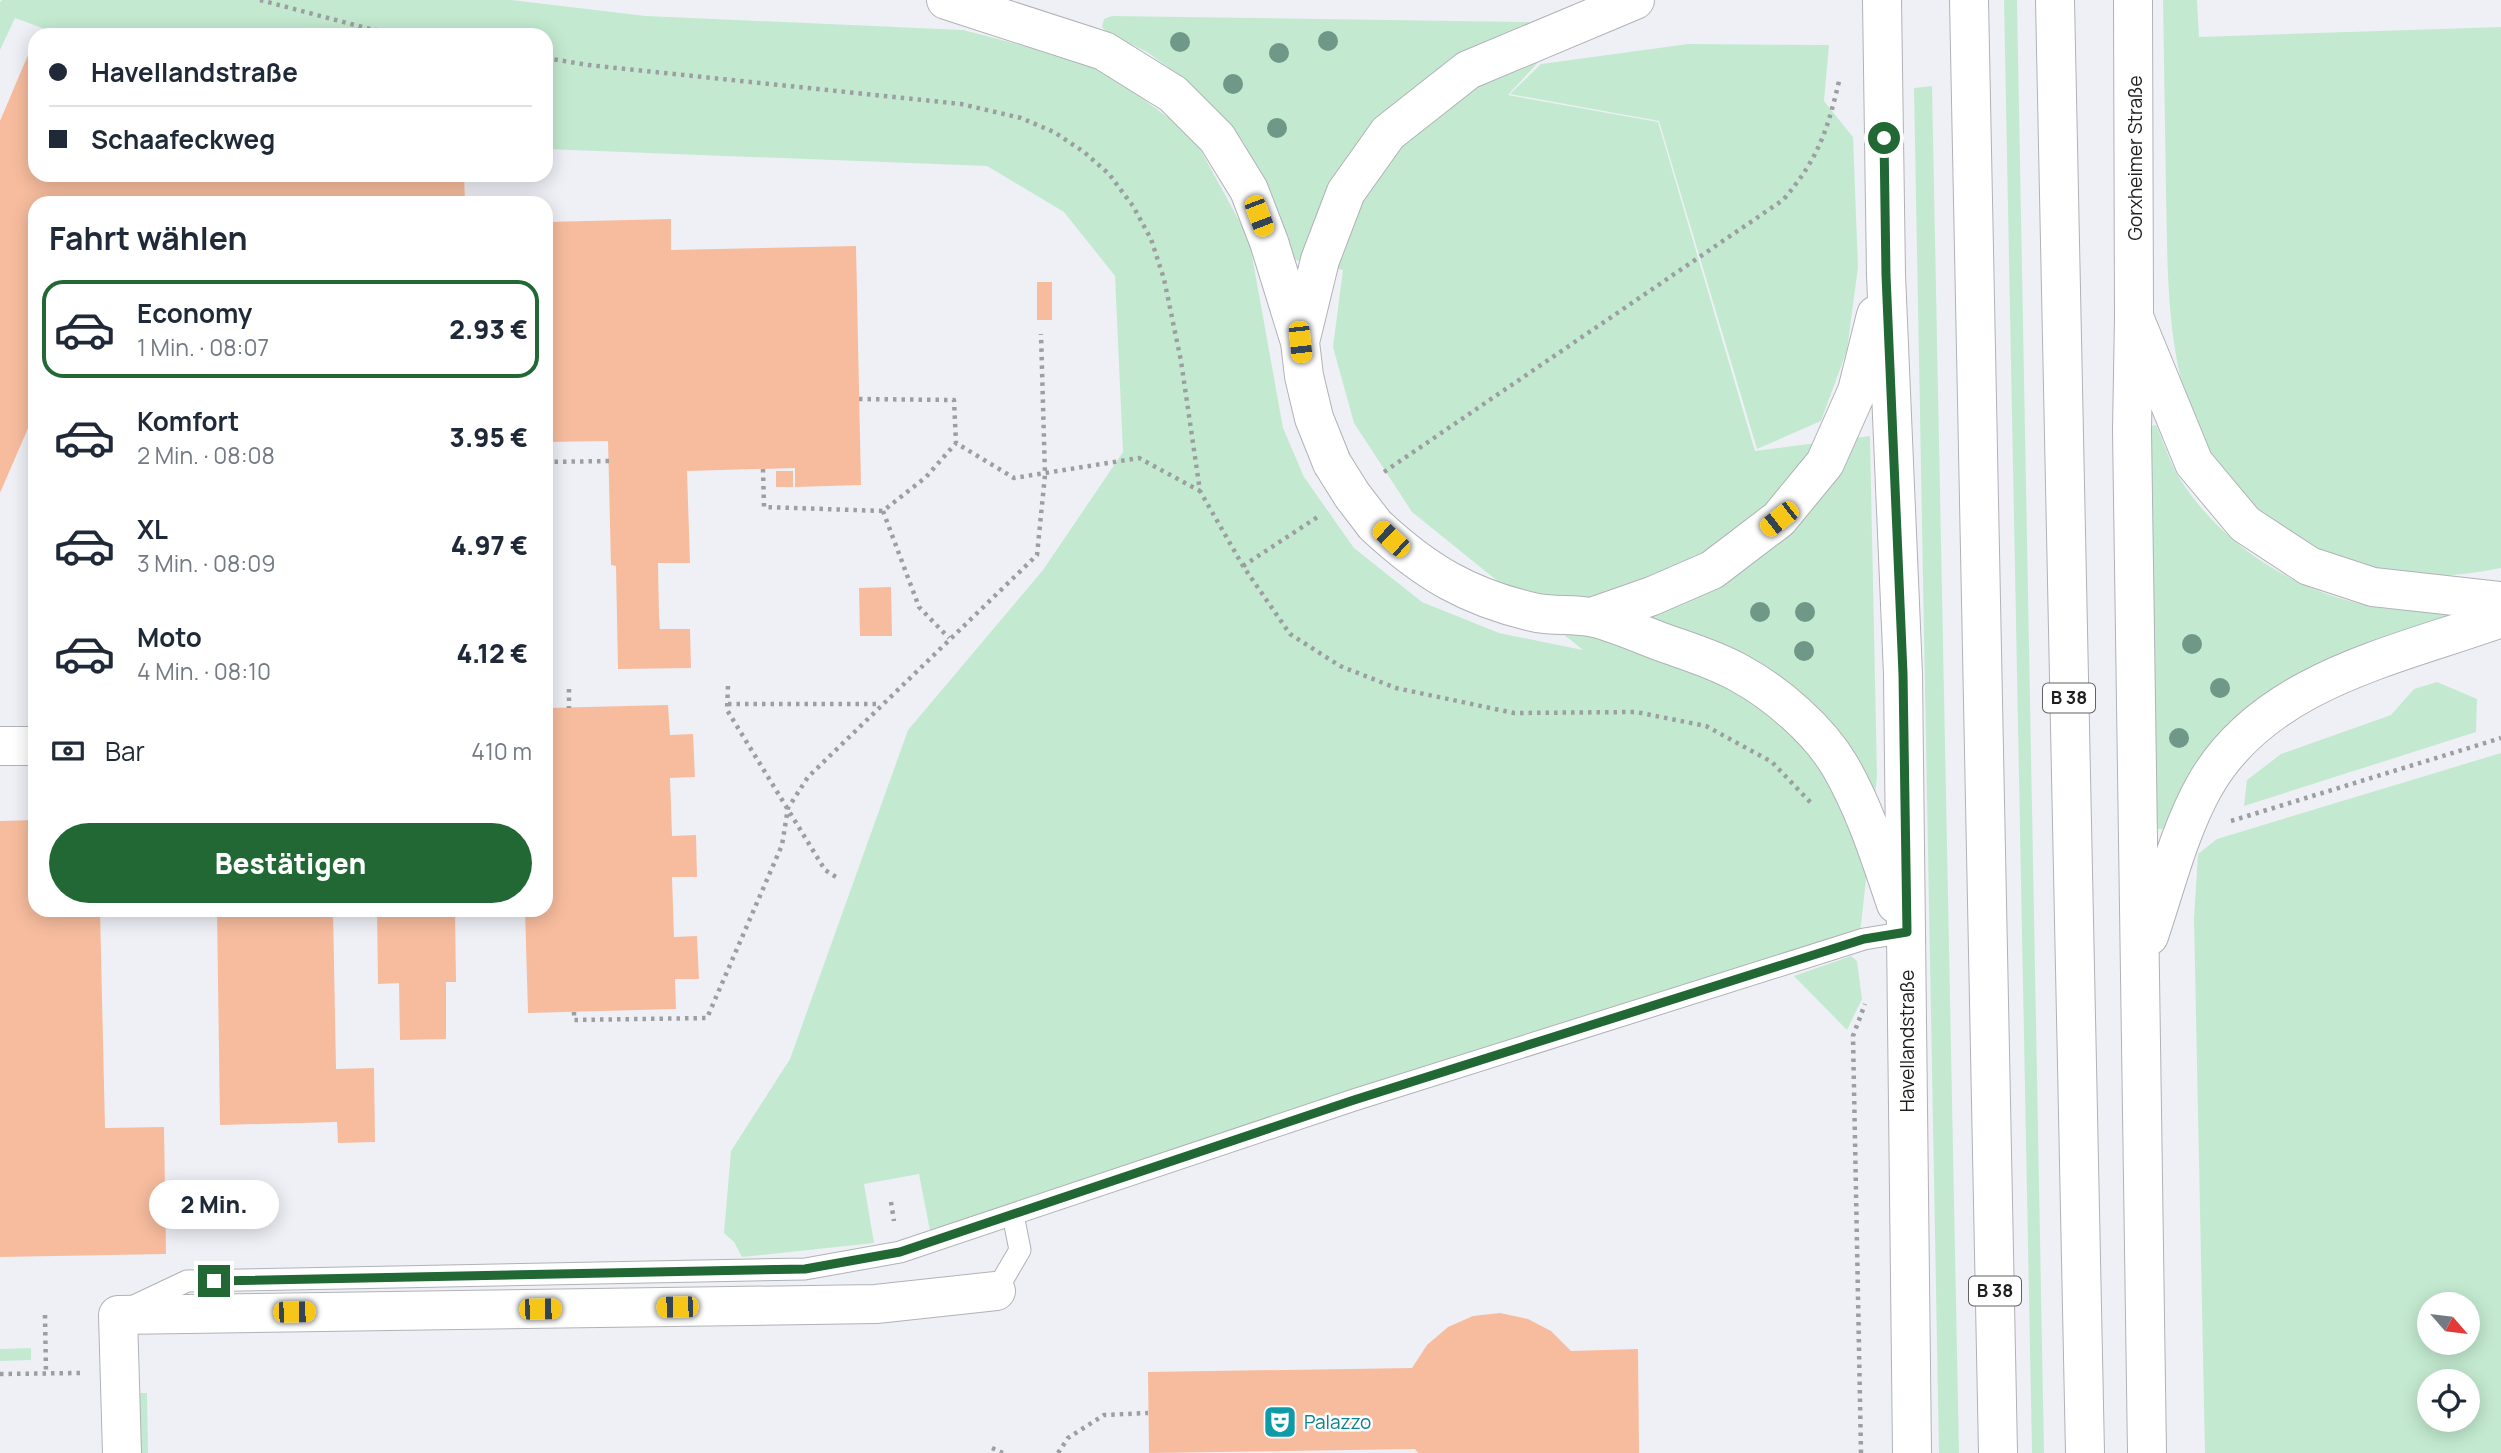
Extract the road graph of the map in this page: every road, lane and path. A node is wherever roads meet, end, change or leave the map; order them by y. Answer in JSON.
{"nodes":[{"id":1,"x":260,"y":0,"type":"edge"},
{"id":2,"x":946,"y":0,"type":"edge"},
{"id":3,"x":1635,"y":0,"type":"edge"},
{"id":4,"x":1881,"y":0,"type":"edge"},
{"id":5,"x":1969,"y":0,"type":"edge"},
{"id":6,"x":2055,"y":0,"type":"edge"},
{"id":7,"x":2133,"y":0,"type":"edge"},
{"id":8,"x":366,"y":28,"type":"edge"},
{"id":9,"x":553,"y":59,"type":"edge"},
{"id":10,"x":1842,"y":71,"type":"dead end"},
{"id":11,"x":1886,"y":275,"type":"junction"},
{"id":12,"x":2134,"y":317,"type":"junction"},
{"id":13,"x":1041,"y":334,"type":"dead end"},
{"id":14,"x":1300,"y":342,"type":"junction"},
{"id":15,"x":859,"y":399,"type":"dead end"},
{"id":16,"x":956,"y":443,"type":"junction"},
{"id":17,"x":609,"y":461,"type":"dead end"},
{"id":18,"x":553,"y":462,"type":"edge"},
{"id":19,"x":763,"y":469,"type":"dead end"},
{"id":20,"x":1384,"y":472,"type":"dead end"},
{"id":21,"x":1045,"y":475,"type":"junction"},
{"id":22,"x":1200,"y":491,"type":"junction"},
{"id":23,"x":883,"y":511,"type":"junction"},
{"id":24,"x":1322,"y":514,"type":"dead end"},
{"id":25,"x":1243,"y":566,"type":"junction"},
{"id":26,"x":2501,"y":600,"type":"edge"},
{"id":27,"x":1592,"y":617,"type":"junction"},
{"id":28,"x":2501,"y":618,"type":"edge"},
{"id":29,"x":949,"y":638,"type":"junction"},
{"id":30,"x":728,"y":686,"type":"dead end"},
{"id":31,"x":569,"y":689,"type":"dead end"},
{"id":32,"x":728,"y":704,"type":"junction"},
{"id":33,"x":882,"y":704,"type":"junction"},
{"id":34,"x":569,"y":708,"type":"dead end"},
{"id":35,"x":2501,"y":738,"type":"edge"},
{"id":36,"x":0,"y":746,"type":"edge"},
{"id":37,"x":28,"y":746,"type":"edge"},
{"id":38,"x":788,"y":808,"type":"junction"},
{"id":39,"x":1820,"y":813,"type":"dead end"},
{"id":40,"x":2240,"y":819,"type":"dead end"},
{"id":41,"x":836,"y":877,"type":"dead end"},
{"id":42,"x":1907,"y":932,"type":"junction"},
{"id":43,"x":1864,"y":939,"type":"junction"},
{"id":44,"x":2140,"y":961,"type":"junction"},
{"id":45,"x":574,"y":1012,"type":"dead end"},
{"id":46,"x":1013,"y":1215,"type":"junction"},
{"id":47,"x":996,"y":1291,"type":"joint"},
{"id":48,"x":45,"y":1315,"type":"dead end"},
{"id":49,"x":118,"y":1315,"type":"junction"},
{"id":50,"x":46,"y":1373,"type":"dead end"},
{"id":51,"x":1149,"y":1413,"type":"dead end"},
{"id":52,"x":992,"y":1448,"type":"dead end"},
{"id":53,"x":122,"y":1453,"type":"edge"},
{"id":54,"x":1003,"y":1453,"type":"edge"},
{"id":55,"x":1058,"y":1453,"type":"edge"},
{"id":56,"x":1861,"y":1453,"type":"edge"},
{"id":57,"x":1912,"y":1453,"type":"edge"},
{"id":58,"x":1998,"y":1453,"type":"edge"},
{"id":59,"x":2085,"y":1453,"type":"edge"},
{"id":60,"x":2147,"y":1453,"type":"edge"}],
"edges":[{"from":1,"to":8,"type":"path"},
{"from":2,"to":14,"type":"main road"},
{"from":3,"to":14,"type":"main road"},
{"from":4,"to":11,"type":"main road","name":"Havellandstraße"},
{"from":5,"to":58,"type":"main road","number":"B 38"},
{"from":6,"to":59,"type":"main road","number":"B 38"},
{"from":7,"to":12,"type":"main road","name":"Gorxheimer Straße"},
{"from":9,"to":22,"type":"path"},
{"from":10,"to":20,"type":"path"},
{"from":11,"to":27,"type":"main road"},
{"from":11,"to":42,"type":"main road","name":"Havellandstraße"},
{"from":12,"to":26,"type":"main road"},
{"from":12,"to":44,"type":"main road","name":"Gorxheimer Straße"},
{"from":13,"to":21,"type":"path"},
{"from":14,"to":27,"type":"main road","bridge":true},
{"from":15,"to":16,"type":"path"},
{"from":16,"to":21,"type":"path"},
{"from":16,"to":23,"type":"path"},
{"from":17,"to":18,"type":"path"},
{"from":19,"to":23,"type":"path"},
{"from":21,"to":22,"type":"path"},
{"from":21,"to":29,"type":"path"},
{"from":22,"to":25,"type":"path"},
{"from":23,"to":29,"type":"path"},
{"from":24,"to":25,"type":"path"},
{"from":25,"to":39,"type":"path"},
{"from":27,"to":42,"type":"main road"},
{"from":28,"to":44,"type":"main road"},
{"from":29,"to":33,"type":"path"},
{"from":30,"to":32,"type":"path"},
{"from":31,"to":34,"type":"path"},
{"from":32,"to":33,"type":"path"},
{"from":32,"to":38,"type":"path"},
{"from":33,"to":38,"type":"path"},
{"from":35,"to":40,"type":"path"},
{"from":36,"to":37,"type":"main road"},
{"from":38,"to":41,"type":"path"},
{"from":38,"to":45,"type":"path"},
{"from":42,"to":43,"type":"lane"},
{"from":42,"to":57,"type":"main road","name":"Havellandstraße"},
{"from":43,"to":46,"type":"lane"},
{"from":43,"to":56,"type":"path"},
{"from":44,"to":60,"type":"main road","name":"Gorxheimer Straße"},
{"from":46,"to":47,"type":"lane"},
{"from":46,"to":49,"type":"lane"},
{"from":47,"to":49,"type":"main road"},
{"from":48,"to":50,"type":"path"},
{"from":49,"to":53,"type":"main road"},
{"from":51,"to":55,"type":"path"},
{"from":52,"to":54,"type":"path"}]}
